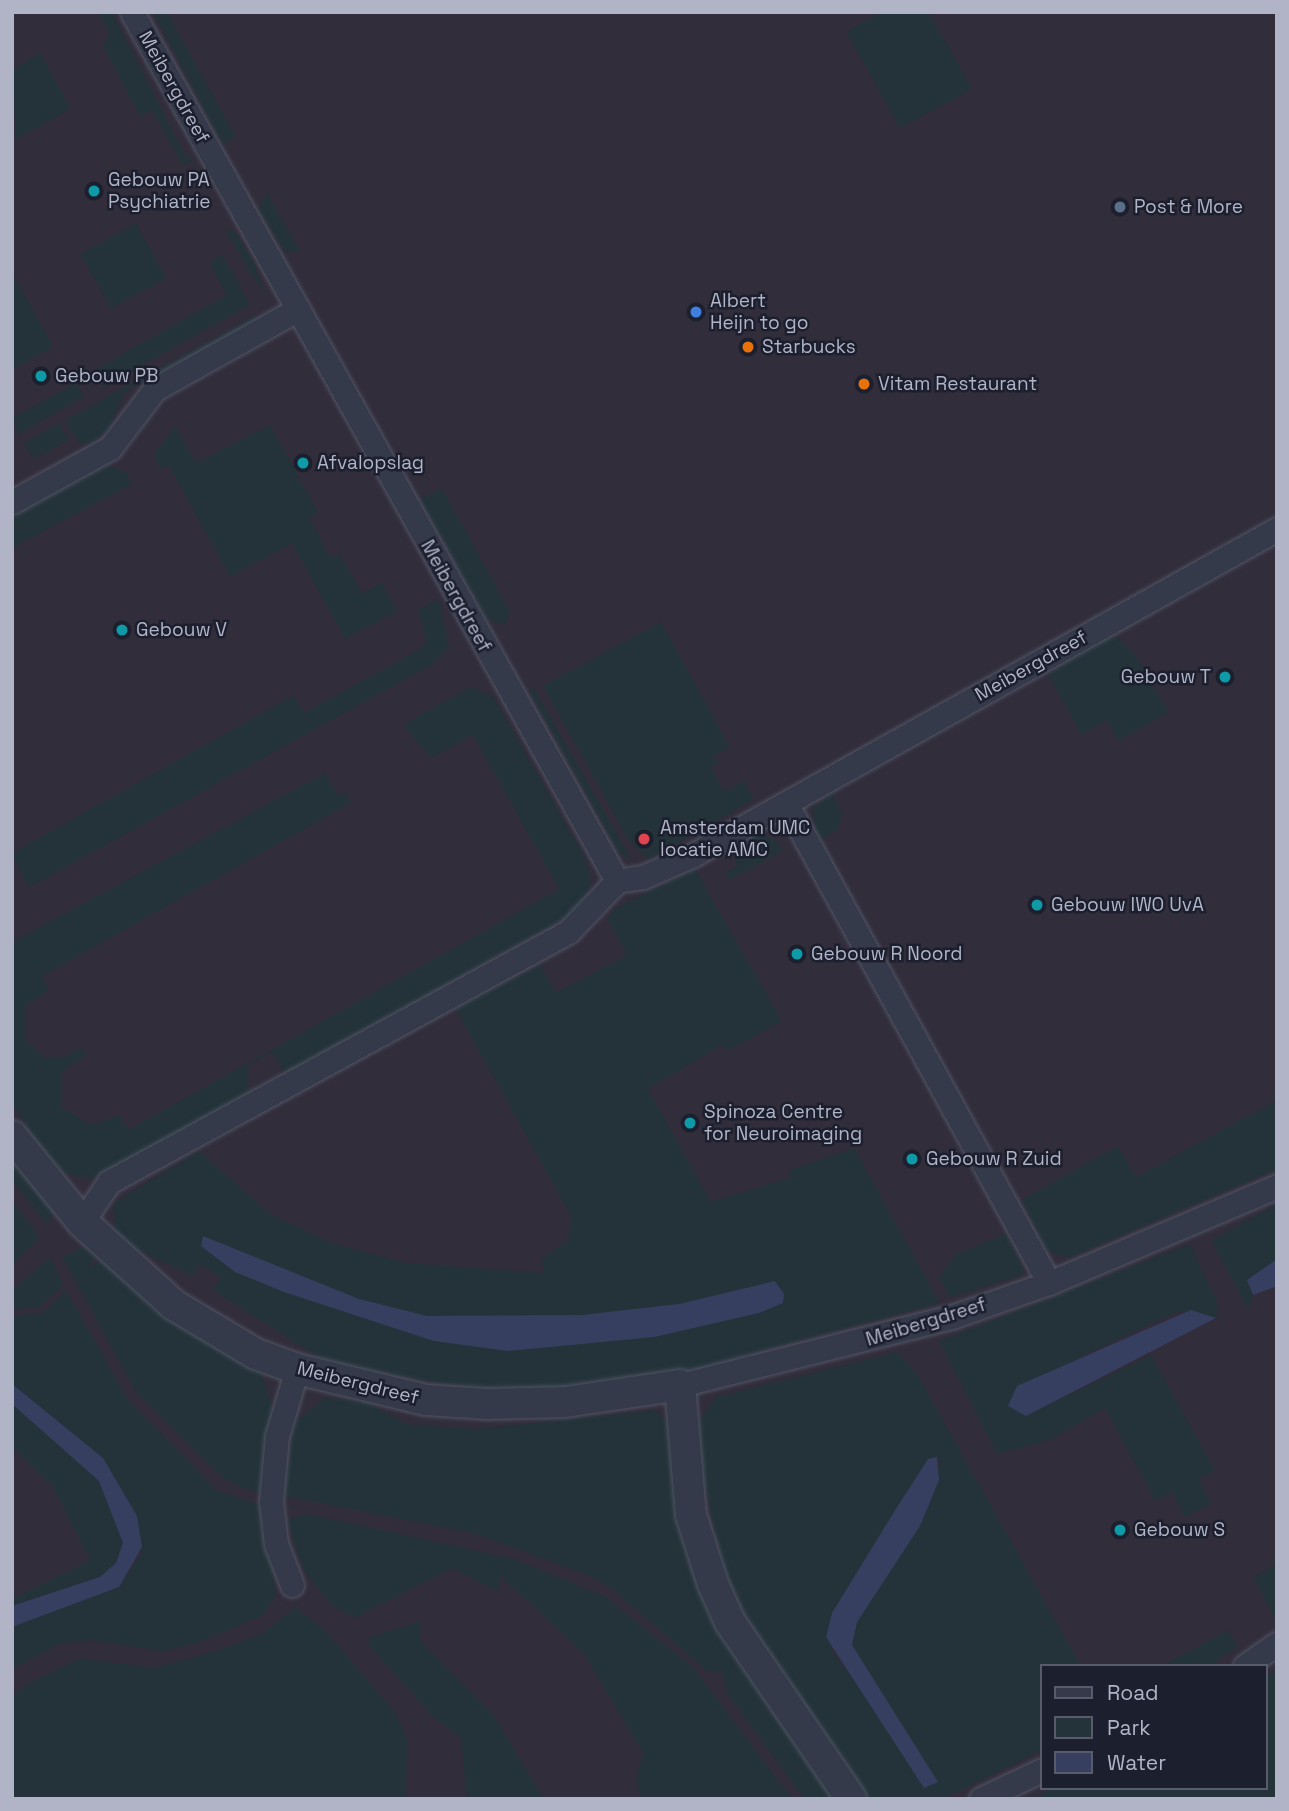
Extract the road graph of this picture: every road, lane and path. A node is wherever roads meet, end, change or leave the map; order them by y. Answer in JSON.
{"nodes":[{"id":1,"x":132,"y":12,"type":"edge"},
{"id":2,"x":298,"y":309,"type":"junction"},
{"id":3,"x":12,"y":502,"type":"edge"},
{"id":4,"x":1277,"y":529,"type":"edge"},
{"id":5,"x":786,"y":803,"type":"junction"},
{"id":6,"x":617,"y":881,"type":"junction"},
{"id":7,"x":13,"y":1136,"type":"edge"},
{"id":8,"x":1277,"y":1186,"type":"edge"},
{"id":9,"x":82,"y":1222,"type":"junction"},
{"id":10,"x":1049,"y":1283,"type":"junction"},
{"id":11,"x":297,"y":1370,"type":"junction"},
{"id":12,"x":680,"y":1385,"type":"junction"},
{"id":13,"x":292,"y":1585,"type":"dead end"},
{"id":14,"x":1277,"y":1644,"type":"edge"},
{"id":15,"x":1248,"y":1664,"type":"edge"},
{"id":16,"x":1040,"y":1771,"type":"edge"},
{"id":17,"x":851,"y":1799,"type":"edge"},
{"id":18,"x":981,"y":1799,"type":"edge"}],
"edges":[{"from":1,"to":2,"type":"street","name":"Meibergdreef"},
{"from":2,"to":3,"type":"street"},
{"from":2,"to":6,"type":"street","name":"Meibergdreef"},
{"from":4,"to":5,"type":"street","name":"Meibergdreef"},
{"from":5,"to":6,"type":"street","name":"Meibergdreef"},
{"from":5,"to":10,"type":"street"},
{"from":6,"to":9,"type":"street"},
{"from":7,"to":9,"type":"street","name":"Meibergdreef"},
{"from":8,"to":10,"type":"street","name":"Meibergdreef"},
{"from":9,"to":11,"type":"street","name":"Meibergdreef"},
{"from":10,"to":12,"type":"street","name":"Meibergdreef"},
{"from":11,"to":12,"type":"street","name":"Meibergdreef"},
{"from":11,"to":13,"type":"street"},
{"from":12,"to":17,"type":"street"},
{"from":14,"to":15,"type":"street"},
{"from":16,"to":18,"type":"street"}]}
